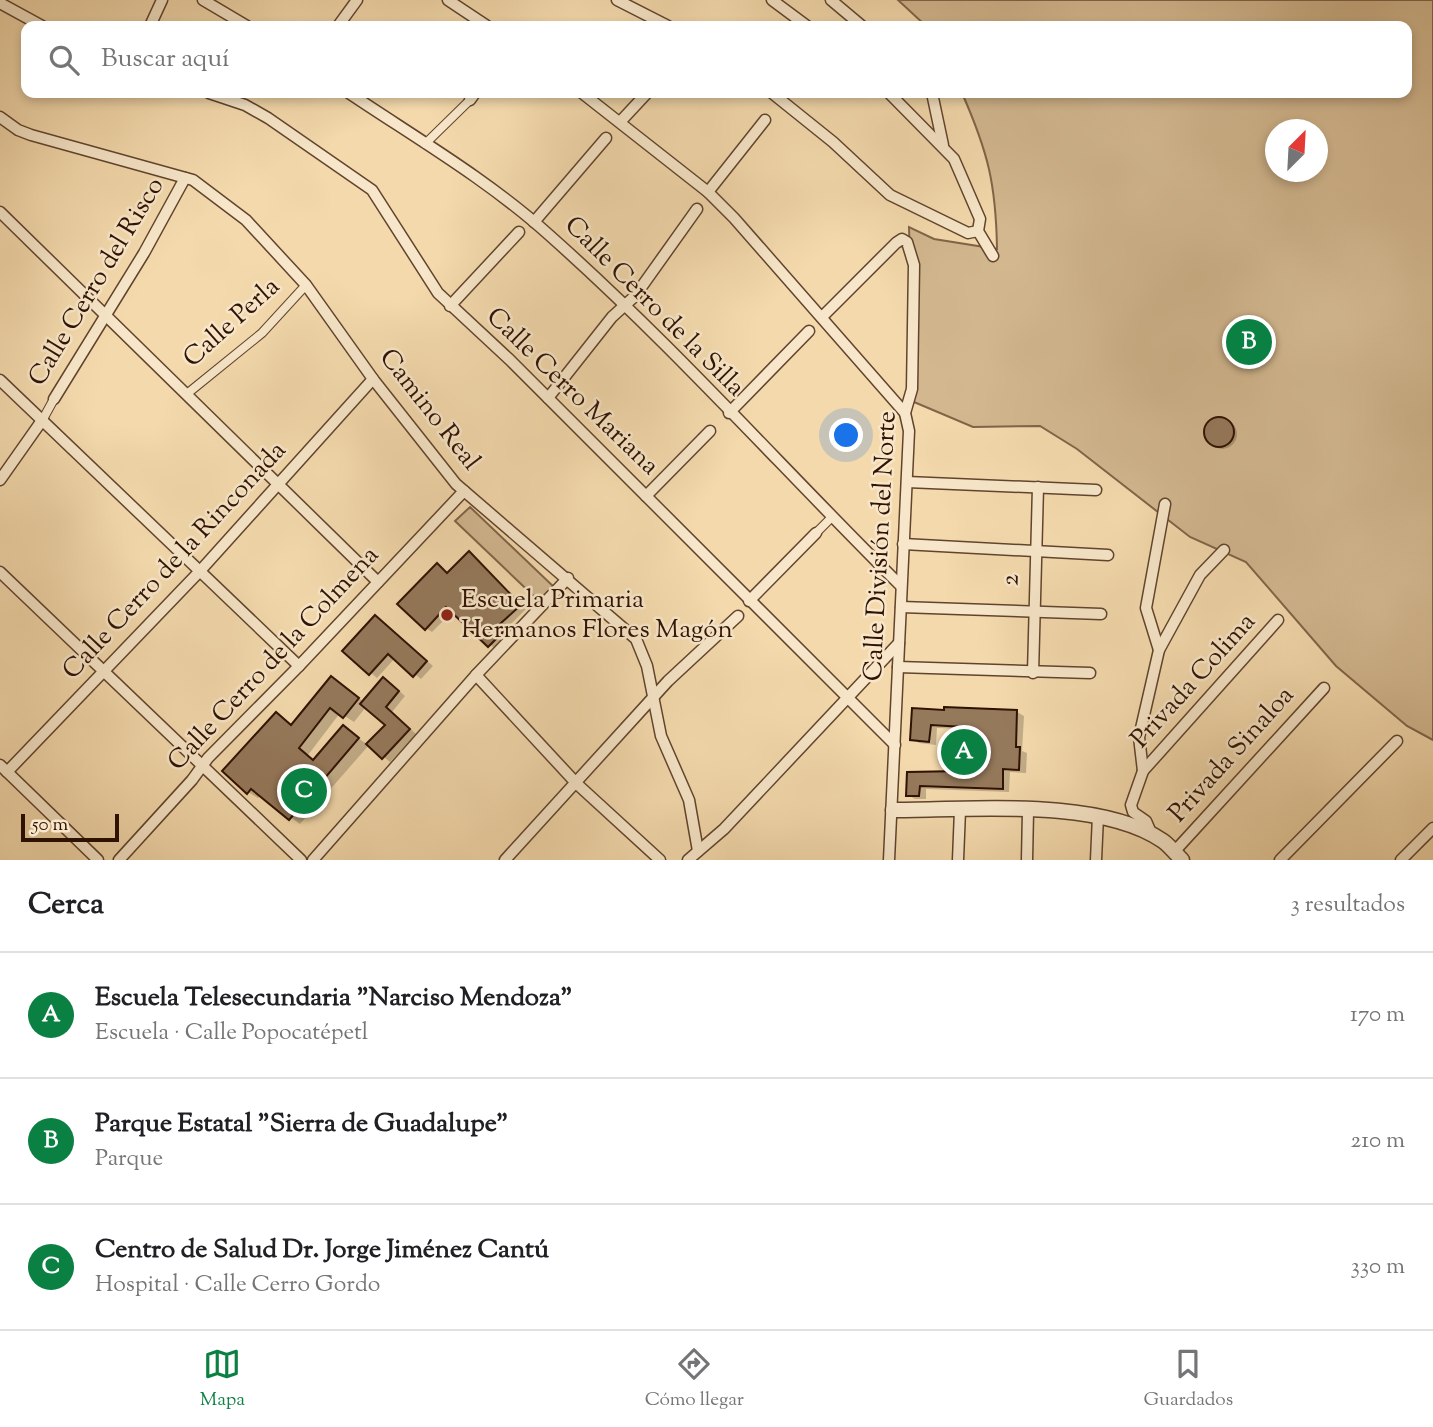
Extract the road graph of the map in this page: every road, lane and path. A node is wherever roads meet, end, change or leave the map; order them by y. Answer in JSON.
{"nodes":[{"id":1,"x":162,"y":0,"type":"edge"},
{"id":2,"x":204,"y":0,"type":"edge"},
{"id":3,"x":357,"y":0,"type":"edge"},
{"id":4,"x":448,"y":0,"type":"edge"},
{"id":5,"x":617,"y":0,"type":"edge"},
{"id":6,"x":772,"y":0,"type":"edge"},
{"id":7,"x":831,"y":0,"type":"edge"},
{"id":8,"x":0,"y":3,"type":"edge"},
{"id":9,"x":33,"y":21,"type":"edge"},
{"id":10,"x":152,"y":21,"type":"edge"},
{"id":11,"x":239,"y":21,"type":"edge"},
{"id":12,"x":342,"y":21,"type":"edge"},
{"id":13,"x":479,"y":21,"type":"edge"},
{"id":14,"x":658,"y":21,"type":"edge"},
{"id":15,"x":800,"y":21,"type":"edge"},
{"id":16,"x":856,"y":21,"type":"edge"},
{"id":17,"x":224,"y":98,"type":"edge"},
{"id":18,"x":356,"y":98,"type":"edge"},
{"id":19,"x":470,"y":98,"type":"edge"},
{"id":20,"x":589,"y":98,"type":"edge"},
{"id":21,"x":642,"y":98,"type":"edge"},
{"id":22,"x":778,"y":98,"type":"edge"},
{"id":23,"x":894,"y":98,"type":"edge"},
{"id":24,"x":933,"y":98,"type":"edge"},
{"id":25,"x":0,"y":117,"type":"edge"},
{"id":26,"x":765,"y":120,"type":"dead end"},
{"id":27,"x":620,"y":122,"type":"junction"},
{"id":28,"x":606,"y":138,"type":"dead end"},
{"id":29,"x":425,"y":144,"type":"junction"},
{"id":30,"x":943,"y":145,"type":"junction"},
{"id":31,"x":185,"y":177,"type":"junction"},
{"id":32,"x":708,"y":192,"type":"junction"},
{"id":33,"x":697,"y":209,"type":"dead end"},
{"id":34,"x":0,"y":212,"type":"edge"},
{"id":35,"x":534,"y":222,"type":"junction"},
{"id":36,"x":978,"y":231,"type":"junction"},
{"id":37,"x":519,"y":233,"type":"joint"},
{"id":38,"x":993,"y":256,"type":"dead end"},
{"id":39,"x":306,"y":285,"type":"junction"},
{"id":40,"x":450,"y":306,"type":"junction"},
{"id":41,"x":624,"y":306,"type":"junction"},
{"id":42,"x":107,"y":314,"type":"junction"},
{"id":43,"x":822,"y":317,"type":"junction"},
{"id":44,"x":809,"y":331,"type":"dead end"},
{"id":45,"x":373,"y":379,"type":"junction"},
{"id":46,"x":0,"y":380,"type":"edge"},
{"id":47,"x":188,"y":393,"type":"junction"},
{"id":48,"x":548,"y":398,"type":"junction"},
{"id":49,"x":54,"y":399,"type":"joint"},
{"id":50,"x":729,"y":413,"type":"junction"},
{"id":51,"x":905,"y":413,"type":"junction"},
{"id":52,"x":43,"y":419,"type":"junction"},
{"id":53,"x":710,"y":431,"type":"dead end"},
{"id":54,"x":0,"y":480,"type":"edge"},
{"id":55,"x":907,"y":482,"type":"junction"},
{"id":56,"x":279,"y":484,"type":"junction"},
{"id":57,"x":1038,"y":487,"type":"junction"},
{"id":58,"x":1096,"y":489,"type":"dead end"},
{"id":59,"x":464,"y":491,"type":"junction"},
{"id":60,"x":646,"y":496,"type":"junction"},
{"id":61,"x":1166,"y":504,"type":"dead end"},
{"id":62,"x":832,"y":517,"type":"junction"},
{"id":63,"x":816,"y":533,"type":"joint"},
{"id":64,"x":903,"y":544,"type":"junction"},
{"id":65,"x":1034,"y":549,"type":"junction"},
{"id":66,"x":1224,"y":550,"type":"dead end"},
{"id":67,"x":1108,"y":555,"type":"dead end"},
{"id":68,"x":200,"y":571,"type":"junction"},
{"id":69,"x":0,"y":572,"type":"edge"},
{"id":70,"x":568,"y":578,"type":"junction"},
{"id":71,"x":378,"y":582,"type":"junction"},
{"id":72,"x":901,"y":586,"type":"junction"},
{"id":73,"x":749,"y":601,"type":"junction"},
{"id":74,"x":901,"y":607,"type":"junction"},
{"id":75,"x":1033,"y":612,"type":"junction"},
{"id":76,"x":1101,"y":614,"type":"dead end"},
{"id":77,"x":738,"y":616,"type":"dead end"},
{"id":78,"x":1278,"y":620,"type":"dead end"},
{"id":79,"x":899,"y":643,"type":"junction"},
{"id":80,"x":1159,"y":650,"type":"junction"},
{"id":81,"x":299,"y":666,"type":"junction"},
{"id":82,"x":898,"y":667,"type":"junction"},
{"id":83,"x":105,"y":669,"type":"junction"},
{"id":84,"x":1032,"y":673,"type":"junction"},
{"id":85,"x":1090,"y":673,"type":"dead end"},
{"id":86,"x":476,"y":675,"type":"junction"},
{"id":87,"x":1324,"y":688,"type":"dead end"},
{"id":88,"x":652,"y":698,"type":"junction"},
{"id":89,"x":849,"y":699,"type":"junction"},
{"id":90,"x":1397,"y":741,"type":"dead end"},
{"id":91,"x":895,"y":745,"type":"junction"},
{"id":92,"x":203,"y":765,"type":"junction"},
{"id":93,"x":4,"y":768,"type":"edge"},
{"id":94,"x":1143,"y":771,"type":"junction"},
{"id":95,"x":577,"y":784,"type":"junction"},
{"id":96,"x":893,"y":810,"type":"junction"},
{"id":97,"x":960,"y":810,"type":"junction"},
{"id":98,"x":1028,"y":811,"type":"junction"},
{"id":99,"x":1098,"y":816,"type":"junction"},
{"id":100,"x":1433,"y":828,"type":"edge"},
{"id":101,"x":1152,"y":835,"type":"junction"},
{"id":102,"x":698,"y":851,"type":"junction"},
{"id":103,"x":1178,"y":856,"type":"edge"},
{"id":104,"x":98,"y":860,"type":"edge"},
{"id":105,"x":119,"y":860,"type":"edge"},
{"id":106,"x":301,"y":860,"type":"edge"},
{"id":107,"x":313,"y":860,"type":"edge"},
{"id":108,"x":505,"y":860,"type":"edge"},
{"id":109,"x":660,"y":860,"type":"edge"},
{"id":110,"x":688,"y":860,"type":"edge"},
{"id":111,"x":889,"y":860,"type":"edge"},
{"id":112,"x":958,"y":860,"type":"edge"},
{"id":113,"x":1027,"y":860,"type":"edge"},
{"id":114,"x":1096,"y":860,"type":"edge"},
{"id":115,"x":1280,"y":860,"type":"edge"},
{"id":116,"x":1401,"y":860,"type":"edge"}],
"edges":[{"from":1,"to":10,"type":"street"},
{"from":2,"to":11,"type":"street"},
{"from":3,"to":12,"type":"street"},
{"from":4,"to":13,"type":"street"},
{"from":5,"to":14,"type":"street"},
{"from":6,"to":15,"type":"street"},
{"from":7,"to":16,"type":"street"},
{"from":8,"to":9,"type":"street"},
{"from":17,"to":40,"type":"street","name":"Calle Cerro Mariana"},
{"from":18,"to":29,"type":"street","name":"Calle Cerro de la Silla"},
{"from":19,"to":29,"type":"street"},
{"from":20,"to":27,"type":"street"},
{"from":21,"to":27,"type":"street"},
{"from":22,"to":36,"type":"street"},
{"from":23,"to":30,"type":"street"},
{"from":24,"to":30,"type":"street"},
{"from":25,"to":31,"type":"street","name":"Camino Real"},
{"from":26,"to":32,"type":"street"},
{"from":27,"to":32,"type":"street"},
{"from":28,"to":35,"type":"street"},
{"from":29,"to":35,"type":"street","name":"Calle Cerro de la Silla"},
{"from":30,"to":36,"type":"street"},
{"from":31,"to":39,"type":"street","name":"Camino Real"},
{"from":31,"to":42,"type":"street","name":"Calle Cerro del Risco"},
{"from":32,"to":43,"type":"street"},
{"from":33,"to":41,"type":"street"},
{"from":34,"to":42,"type":"street"},
{"from":35,"to":37,"type":"street"},
{"from":35,"to":41,"type":"street","name":"Calle Cerro de la Silla"},
{"from":36,"to":38,"type":"street"},
{"from":37,"to":40,"type":"street"},
{"from":39,"to":45,"type":"street","name":"Camino Real"},
{"from":39,"to":47,"type":"street","name":"Calle Perla"},
{"from":40,"to":48,"type":"street","name":"Calle Cerro Mariana"},
{"from":41,"to":48,"type":"street"},
{"from":41,"to":50,"type":"street","name":"Calle Cerro de la Silla"},
{"from":42,"to":47,"type":"street"},
{"from":42,"to":49,"type":"street","name":"Calle Cerro del Risco"},
{"from":43,"to":51,"type":"street"},
{"from":43,"to":51,"type":"street","name":"Calle División del Norte"},
{"from":44,"to":50,"type":"street"},
{"from":45,"to":56,"type":"street","name":"Calle Cerro de la Rinconada"},
{"from":45,"to":59,"type":"street","name":"Camino Real"},
{"from":46,"to":52,"type":"street"},
{"from":47,"to":56,"type":"street"},
{"from":48,"to":60,"type":"street","name":"Calle Cerro Mariana"},
{"from":49,"to":52,"type":"street","name":"Calle Cerro del Risco"},
{"from":50,"to":62,"type":"street","name":"Calle Cerro de la Silla"},
{"from":51,"to":55,"type":"street","name":"Calle División del Norte"},
{"from":52,"to":54,"type":"street","name":"Calle Cerro del Risco"},
{"from":52,"to":68,"type":"street"},
{"from":53,"to":60,"type":"street"},
{"from":55,"to":57,"type":"street"},
{"from":55,"to":64,"type":"street","name":"Calle División del Norte"},
{"from":56,"to":68,"type":"street","name":"Calle Cerro de la Rinconada"},
{"from":56,"to":71,"type":"street"},
{"from":57,"to":58,"type":"street"},
{"from":57,"to":65,"type":"street","name":"2"},
{"from":59,"to":70,"type":"street","name":"Camino Real"},
{"from":59,"to":71,"type":"street","name":"Calle Cerro de la Colmena"},
{"from":60,"to":73,"type":"street","name":"Calle Cerro Mariana"},
{"from":61,"to":80,"type":"street"},
{"from":62,"to":63,"type":"street"},
{"from":62,"to":72,"type":"street","name":"Calle Cerro de la Silla"},
{"from":63,"to":73,"type":"street"},
{"from":64,"to":65,"type":"street"},
{"from":64,"to":72,"type":"street","name":"Calle División del Norte"},
{"from":65,"to":67,"type":"street"},
{"from":65,"to":75,"type":"street","name":"2"},
{"from":66,"to":80,"type":"street"},
{"from":68,"to":81,"type":"street"},
{"from":68,"to":83,"type":"street","name":"Calle Cerro de la Rinconada"},
{"from":69,"to":83,"type":"street"},
{"from":70,"to":86,"type":"street"},
{"from":70,"to":88,"type":"street","name":"Camino Real"},
{"from":71,"to":81,"type":"street","name":"Calle Cerro de la Colmena"},
{"from":72,"to":74,"type":"street","name":"Calle División del Norte"},
{"from":73,"to":89,"type":"street","name":"Calle Cerro Mariana"},
{"from":74,"to":75,"type":"street"},
{"from":74,"to":79,"type":"street","name":"Calle División del Norte"},
{"from":75,"to":76,"type":"street"},
{"from":75,"to":84,"type":"street","name":"2"},
{"from":77,"to":88,"type":"street"},
{"from":78,"to":94,"type":"street","name":"Privada Colima"},
{"from":79,"to":82,"type":"street","name":"Calle División del Norte"},
{"from":79,"to":89,"type":"street"},
{"from":80,"to":94,"type":"street"},
{"from":81,"to":92,"type":"street","name":"Calle Cerro de la Colmena"},
{"from":82,"to":84,"type":"street"},
{"from":82,"to":91,"type":"street","name":"Calle División del Norte"},
{"from":83,"to":92,"type":"street"},
{"from":83,"to":93,"type":"street","name":"Calle Cerro de la Rinconada"},
{"from":84,"to":85,"type":"street"},
{"from":86,"to":95,"type":"street"},
{"from":86,"to":107,"type":"street"},
{"from":87,"to":103,"type":"street","name":"Privada Sinaloa"},
{"from":88,"to":95,"type":"street"},
{"from":88,"to":102,"type":"street","name":"Camino Real"},
{"from":89,"to":91,"type":"street","name":"Calle Cerro Mariana"},
{"from":89,"to":102,"type":"street"},
{"from":90,"to":115,"type":"street"},
{"from":91,"to":96,"type":"street","name":"Calle División del Norte"},
{"from":92,"to":105,"type":"street","name":"Calle Cerro de la Colmena"},
{"from":92,"to":106,"type":"street"},
{"from":93,"to":104,"type":"street"},
{"from":94,"to":101,"type":"street"},
{"from":95,"to":108,"type":"street"},
{"from":95,"to":109,"type":"street"},
{"from":96,"to":97,"type":"street"},
{"from":96,"to":111,"type":"street","name":"Calle División del Norte"},
{"from":97,"to":98,"type":"street"},
{"from":97,"to":112,"type":"street"},
{"from":98,"to":99,"type":"street"},
{"from":98,"to":113,"type":"street"},
{"from":99,"to":101,"type":"street"},
{"from":99,"to":114,"type":"street"},
{"from":100,"to":116,"type":"street"},
{"from":101,"to":103,"type":"street"},
{"from":102,"to":110,"type":"street"}]}
